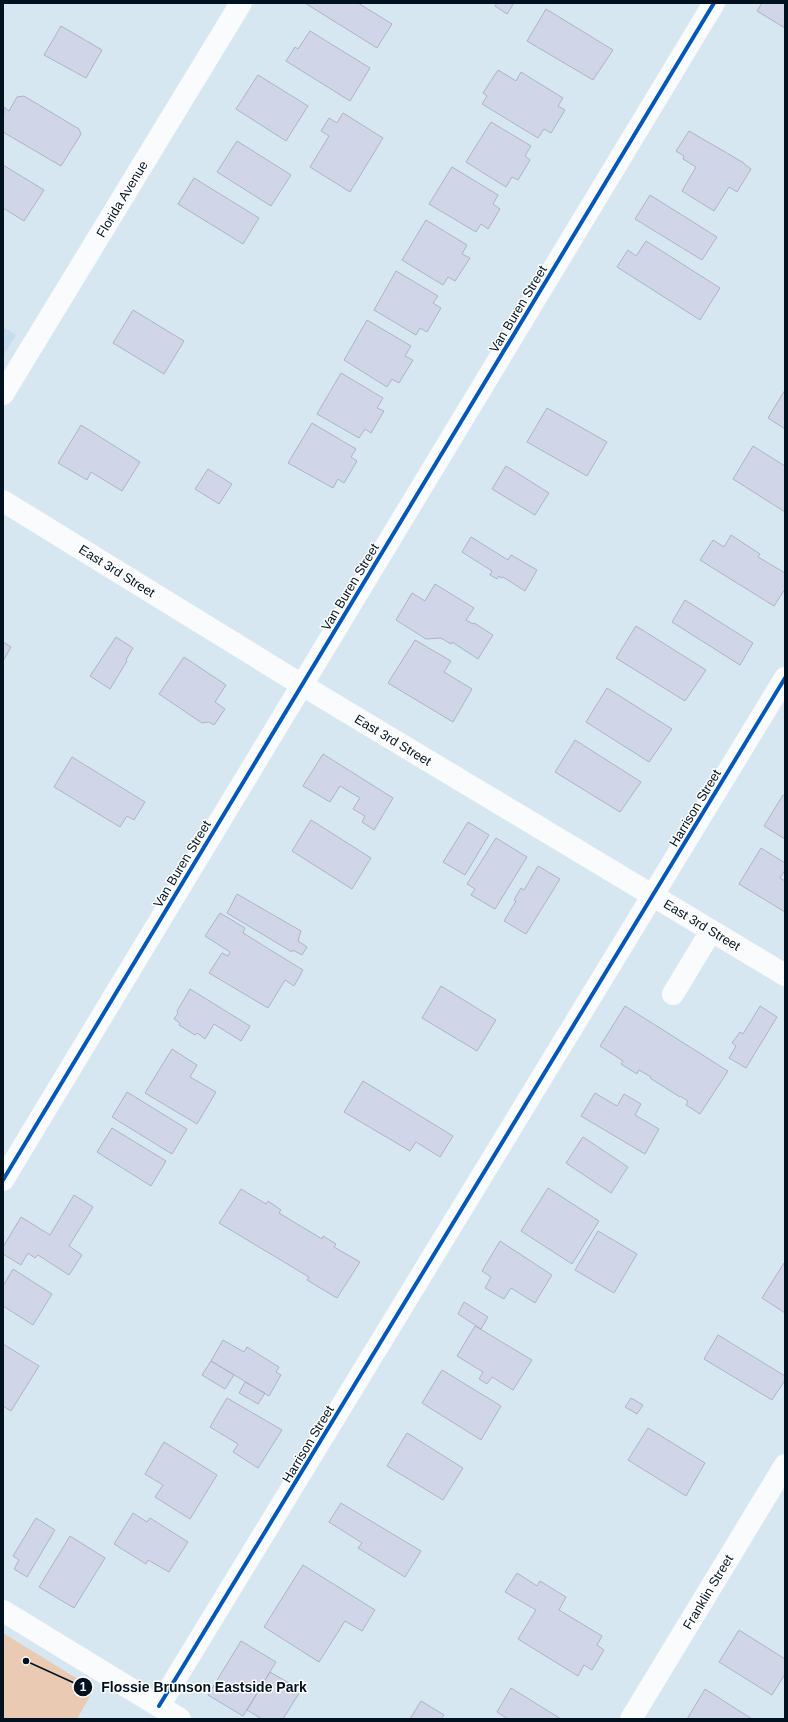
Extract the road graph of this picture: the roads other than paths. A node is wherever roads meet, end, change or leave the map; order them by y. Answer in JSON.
{"nodes":[{"id":1,"x":241,"y":3,"type":"edge"},
{"id":2,"x":714,"y":3,"type":"edge"},
{"id":3,"x":3,"y":394,"type":"edge"},
{"id":4,"x":3,"y":501,"type":"edge"},
{"id":5,"x":785,"y":678,"type":"edge"},
{"id":6,"x":302,"y":685,"type":"junction"},
{"id":7,"x":654,"y":896,"type":"junction"},
{"id":8,"x":711,"y":931,"type":"junction"},
{"id":9,"x":785,"y":975,"type":"edge"},
{"id":10,"x":673,"y":994,"type":"dead end"},
{"id":11,"x":3,"y":1180,"type":"edge"},
{"id":12,"x":785,"y":1465,"type":"edge"},
{"id":13,"x":3,"y":1611,"type":"edge"},
{"id":14,"x":159,"y":1706,"type":"junction"},
{"id":15,"x":180,"y":1719,"type":"edge"},
{"id":16,"x":631,"y":1719,"type":"edge"}],
"edges":[{"from":1,"to":3,"type":"street","name":"Florida Avenue"},
{"from":2,"to":6,"type":"street","name":"Van Buren Street"},
{"from":4,"to":6,"type":"street","name":"East 3rd Street"},
{"from":5,"to":7,"type":"street","name":"Harrison Street"},
{"from":6,"to":7,"type":"street","name":"East 3rd Street"},
{"from":6,"to":11,"type":"street","name":"Van Buren Street"},
{"from":7,"to":8,"type":"street","name":"East 3rd Street"},
{"from":7,"to":14,"type":"street","name":"Harrison Street"},
{"from":8,"to":9,"type":"street","name":"East 3rd Street"},
{"from":8,"to":10,"type":"street"},
{"from":12,"to":16,"type":"street","name":"Franklin Street"},
{"from":13,"to":14,"type":"street"},
{"from":14,"to":15,"type":"street"}]}
